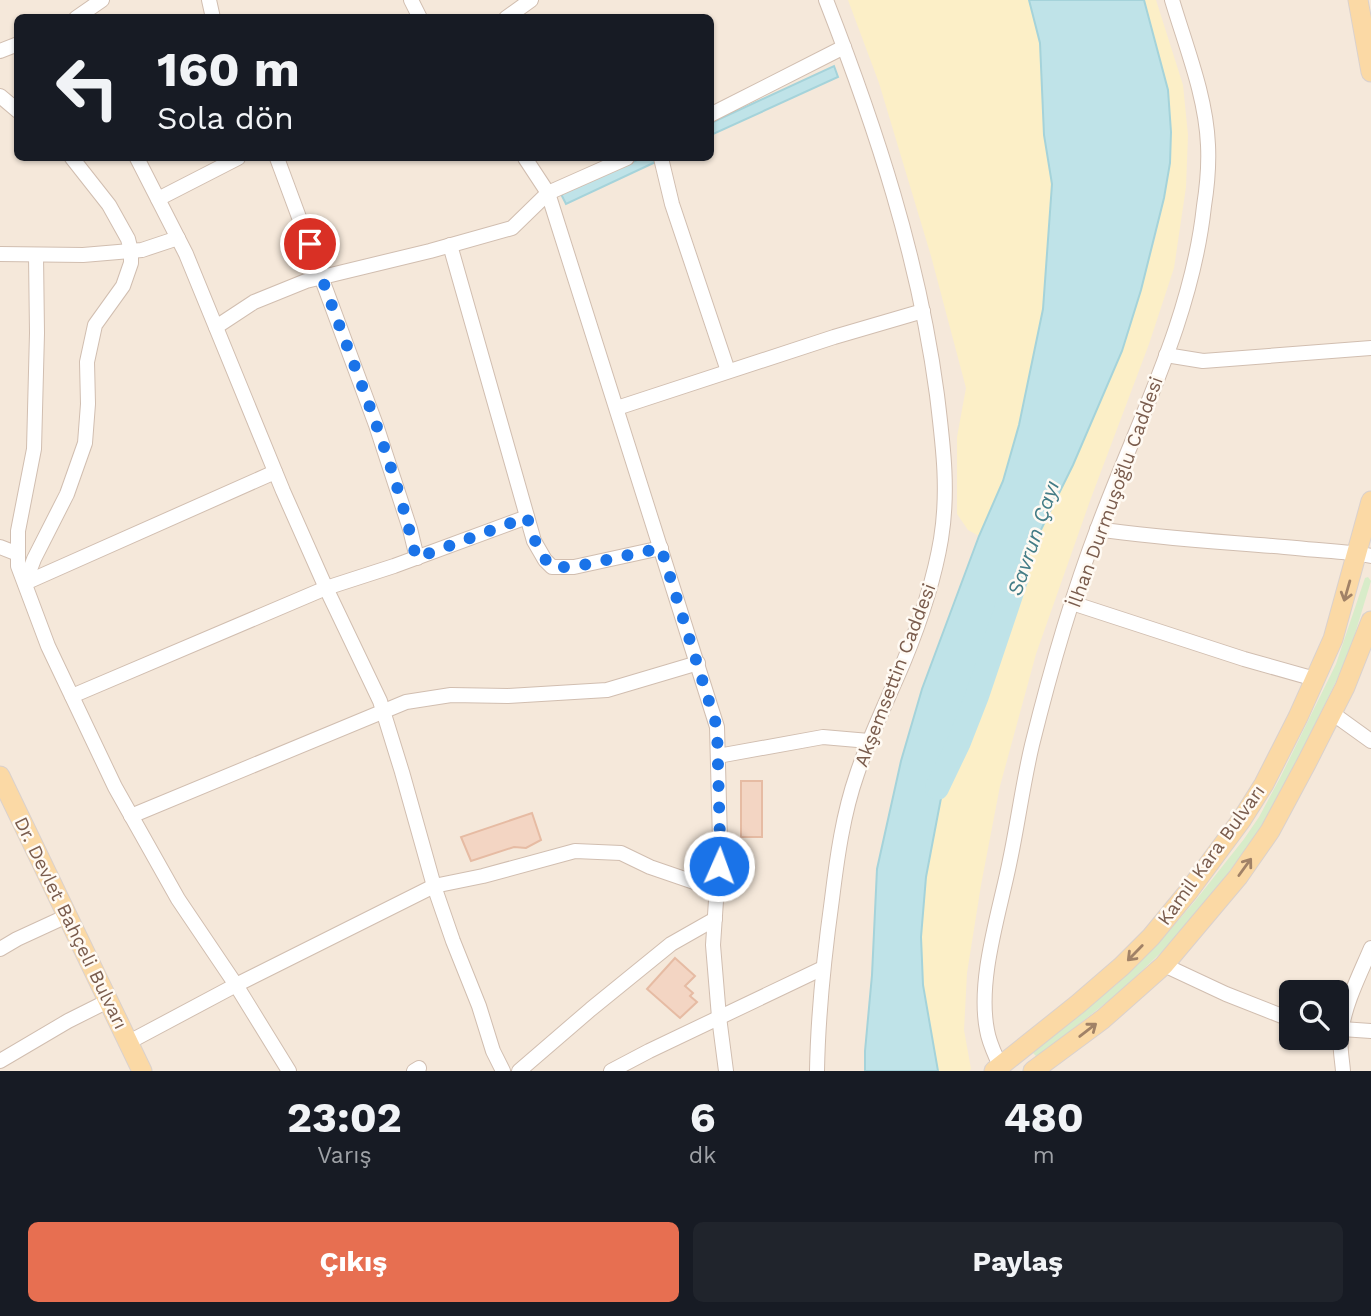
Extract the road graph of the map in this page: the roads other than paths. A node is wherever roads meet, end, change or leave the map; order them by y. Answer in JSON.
{"nodes":[{"id":1,"x":102,"y":0,"type":"edge"},
{"id":2,"x":531,"y":0,"type":"edge"},
{"id":3,"x":827,"y":0,"type":"edge"},
{"id":4,"x":1172,"y":0,"type":"edge"},
{"id":5,"x":1360,"y":1,"type":"edge"},
{"id":6,"x":84,"y":14,"type":"edge"},
{"id":7,"x":512,"y":14,"type":"edge"},
{"id":8,"x":844,"y":47,"type":"junction"},
{"id":9,"x":1371,"y":72,"type":"edge"},
{"id":10,"x":0,"y":96,"type":"edge"},
{"id":11,"x":14,"y":108,"type":"edge"},
{"id":12,"x":714,"y":113,"type":"edge"},
{"id":13,"x":74,"y":161,"type":"edge"},
{"id":14,"x":139,"y":161,"type":"edge"},
{"id":15,"x":232,"y":161,"type":"edge"},
{"id":16,"x":278,"y":161,"type":"edge"},
{"id":17,"x":527,"y":161,"type":"edge"},
{"id":18,"x":620,"y":161,"type":"edge"},
{"id":19,"x":662,"y":161,"type":"edge"},
{"id":20,"x":548,"y":193,"type":"junction"},
{"id":21,"x":158,"y":199,"type":"junction"},
{"id":22,"x":178,"y":238,"type":"junction"},
{"id":23,"x":450,"y":245,"type":"junction"},
{"id":24,"x":131,"y":251,"type":"junction"},
{"id":25,"x":0,"y":254,"type":"edge"},
{"id":26,"x":36,"y":255,"type":"junction"},
{"id":27,"x":321,"y":278,"type":"junction"},
{"id":28,"x":923,"y":311,"type":"junction"},
{"id":29,"x":216,"y":327,"type":"junction"},
{"id":30,"x":1371,"y":348,"type":"edge"},
{"id":31,"x":1166,"y":355,"type":"junction"},
{"id":32,"x":728,"y":372,"type":"junction"},
{"id":33,"x":617,"y":408,"type":"junction"},
{"id":34,"x":275,"y":472,"type":"junction"},
{"id":35,"x":1371,"y":501,"type":"edge"},
{"id":36,"x":527,"y":517,"type":"junction"},
{"id":37,"x":1097,"y":529,"type":"junction"},
{"id":38,"x":0,"y":547,"type":"edge"},
{"id":39,"x":661,"y":548,"type":"junction"},
{"id":40,"x":18,"y":554,"type":"junction"},
{"id":41,"x":1364,"y":555,"type":"edge"},
{"id":42,"x":416,"y":558,"type":"junction"},
{"id":43,"x":24,"y":583,"type":"junction"},
{"id":44,"x":326,"y":588,"type":"junction"},
{"id":45,"x":1072,"y":603,"type":"junction"},
{"id":46,"x":1371,"y":621,"type":"edge"},
{"id":47,"x":698,"y":663,"type":"junction"},
{"id":48,"x":1315,"y":678,"type":"junction"},
{"id":49,"x":72,"y":696,"type":"junction"},
{"id":50,"x":383,"y":712,"type":"junction"},
{"id":51,"x":1332,"y":713,"type":"junction"},
{"id":52,"x":869,"y":741,"type":"junction"},
{"id":53,"x":1371,"y":741,"type":"edge"},
{"id":54,"x":718,"y":756,"type":"junction"},
{"id":55,"x":0,"y":776,"type":"edge"},
{"id":56,"x":131,"y":816,"type":"junction"},
{"id":57,"x":434,"y":886,"type":"junction"},
{"id":58,"x":717,"y":890,"type":"junction"},
{"id":59,"x":67,"y":916,"type":"junction"},
{"id":60,"x":715,"y":919,"type":"junction"},
{"id":61,"x":1371,"y":948,"type":"edge"},
{"id":62,"x":0,"y":949,"type":"edge"},
{"id":63,"x":1164,"y":965,"type":"junction"},
{"id":64,"x":823,"y":968,"type":"junction"},
{"id":65,"x":236,"y":985,"type":"junction"},
{"id":66,"x":108,"y":1002,"type":"junction"},
{"id":67,"x":1349,"y":1005,"type":"edge"},
{"id":68,"x":1279,"y":1015,"type":"edge"},
{"id":69,"x":719,"y":1017,"type":"junction"},
{"id":70,"x":1371,"y":1031,"type":"edge"},
{"id":71,"x":1349,"y":1034,"type":"edge"},
{"id":72,"x":129,"y":1042,"type":"junction"},
{"id":73,"x":1341,"y":1050,"type":"edge"},
{"id":74,"x":0,"y":1061,"type":"edge"},
{"id":75,"x":997,"y":1069,"type":"edge"},
{"id":76,"x":142,"y":1071,"type":"edge"},
{"id":77,"x":289,"y":1071,"type":"edge"},
{"id":78,"x":503,"y":1071,"type":"edge"},
{"id":79,"x":519,"y":1071,"type":"edge"},
{"id":80,"x":611,"y":1071,"type":"edge"},
{"id":81,"x":726,"y":1071,"type":"edge"},
{"id":82,"x":817,"y":1071,"type":"edge"},
{"id":83,"x":1033,"y":1071,"type":"edge"},
{"id":84,"x":1343,"y":1071,"type":"edge"}],
"edges":[{"from":1,"to":6,"type":"street"},
{"from":2,"to":7,"type":"street"},
{"from":3,"to":8,"type":"street","name":"Akşemsettin Caddesi"},
{"from":4,"to":31,"type":"street","name":"İlhan Durmuşoğlu Caddesi"},
{"from":5,"to":9,"type":"main road"},
{"from":8,"to":12,"type":"street"},
{"from":8,"to":28,"type":"street","name":"Akşemsettin Caddesi"},
{"from":10,"to":11,"type":"street"},
{"from":13,"to":24,"type":"street"},
{"from":14,"to":21,"type":"street"},
{"from":15,"to":21,"type":"street"},
{"from":16,"to":27,"type":"street"},
{"from":17,"to":20,"type":"street"},
{"from":18,"to":20,"type":"street"},
{"from":19,"to":32,"type":"street"},
{"from":20,"to":23,"type":"street"},
{"from":20,"to":33,"type":"street"},
{"from":21,"to":22,"type":"street"},
{"from":22,"to":24,"type":"street"},
{"from":22,"to":29,"type":"street"},
{"from":23,"to":27,"type":"street"},
{"from":23,"to":36,"type":"street"},
{"from":24,"to":26,"type":"street"},
{"from":24,"to":43,"type":"street"},
{"from":25,"to":26,"type":"street"},
{"from":26,"to":40,"type":"street"},
{"from":27,"to":29,"type":"street"},
{"from":27,"to":42,"type":"street"},
{"from":28,"to":32,"type":"street"},
{"from":28,"to":52,"type":"street","name":"Akşemsettin Caddesi"},
{"from":29,"to":34,"type":"street"},
{"from":30,"to":31,"type":"street"},
{"from":31,"to":37,"type":"street","name":"İlhan Durmuşoğlu Caddesi"},
{"from":32,"to":33,"type":"street"},
{"from":33,"to":39,"type":"street"},
{"from":34,"to":43,"type":"street"},
{"from":34,"to":44,"type":"street"},
{"from":35,"to":41,"type":"main road","name":"Kamil Kara Bulvarı"},
{"from":36,"to":39,"type":"street"},
{"from":36,"to":42,"type":"street"},
{"from":37,"to":41,"type":"street"},
{"from":37,"to":45,"type":"street","name":"İlhan Durmuşoğlu Caddesi"},
{"from":38,"to":40,"type":"street"},
{"from":39,"to":47,"type":"street"},
{"from":40,"to":43,"type":"street"},
{"from":41,"to":48,"type":"main road","name":"Kamil Kara Bulvarı","one_way":true},
{"from":42,"to":44,"type":"street"},
{"from":43,"to":49,"type":"street"},
{"from":44,"to":49,"type":"street"},
{"from":44,"to":50,"type":"street"},
{"from":45,"to":48,"type":"street"},
{"from":45,"to":75,"type":"street","name":"İlhan Durmuşoğlu Caddesi"},
{"from":46,"to":51,"type":"main road","name":"Kamil Kara Bulvarı"},
{"from":47,"to":50,"type":"street"},
{"from":47,"to":54,"type":"street"},
{"from":48,"to":75,"type":"main road","name":"Kamil Kara Bulvarı","one_way":true},
{"from":49,"to":56,"type":"street"},
{"from":50,"to":56,"type":"street"},
{"from":50,"to":57,"type":"street"},
{"from":51,"to":53,"type":"street"},
{"from":63,"to":51,"type":"main road","name":"Kamil Kara Bulvarı","one_way":true},
{"from":52,"to":54,"type":"street"},
{"from":52,"to":64,"type":"street","name":"Akşemsettin Caddesi"},
{"from":54,"to":58,"type":"street"},
{"from":55,"to":59,"type":"main road","name":"Dr. Devlet Bahçeli Bulvarı"},
{"from":56,"to":65,"type":"street"},
{"from":57,"to":58,"type":"street"},
{"from":57,"to":65,"type":"street"},
{"from":57,"to":78,"type":"street"},
{"from":58,"to":60,"type":"street"},
{"from":59,"to":62,"type":"street"},
{"from":59,"to":66,"type":"main road","name":"Dr. Devlet Bahçeli Bulvarı"},
{"from":60,"to":69,"type":"street"},
{"from":60,"to":79,"type":"street"},
{"from":61,"to":67,"type":"street"},
{"from":63,"to":68,"type":"street"},
{"from":83,"to":63,"type":"main road","name":"Kamil Kara Bulvarı","one_way":true},
{"from":64,"to":69,"type":"street"},
{"from":64,"to":82,"type":"street","name":"Akşemsettin Caddesi"},
{"from":65,"to":72,"type":"street"},
{"from":65,"to":77,"type":"street"},
{"from":66,"to":72,"type":"main road","name":"Dr. Devlet Bahçeli Bulvarı"},
{"from":66,"to":74,"type":"street"},
{"from":69,"to":80,"type":"street"},
{"from":69,"to":81,"type":"street"},
{"from":70,"to":71,"type":"street"},
{"from":72,"to":76,"type":"main road","name":"Dr. Devlet Bahçeli Bulvarı"},
{"from":73,"to":84,"type":"street"}]}
